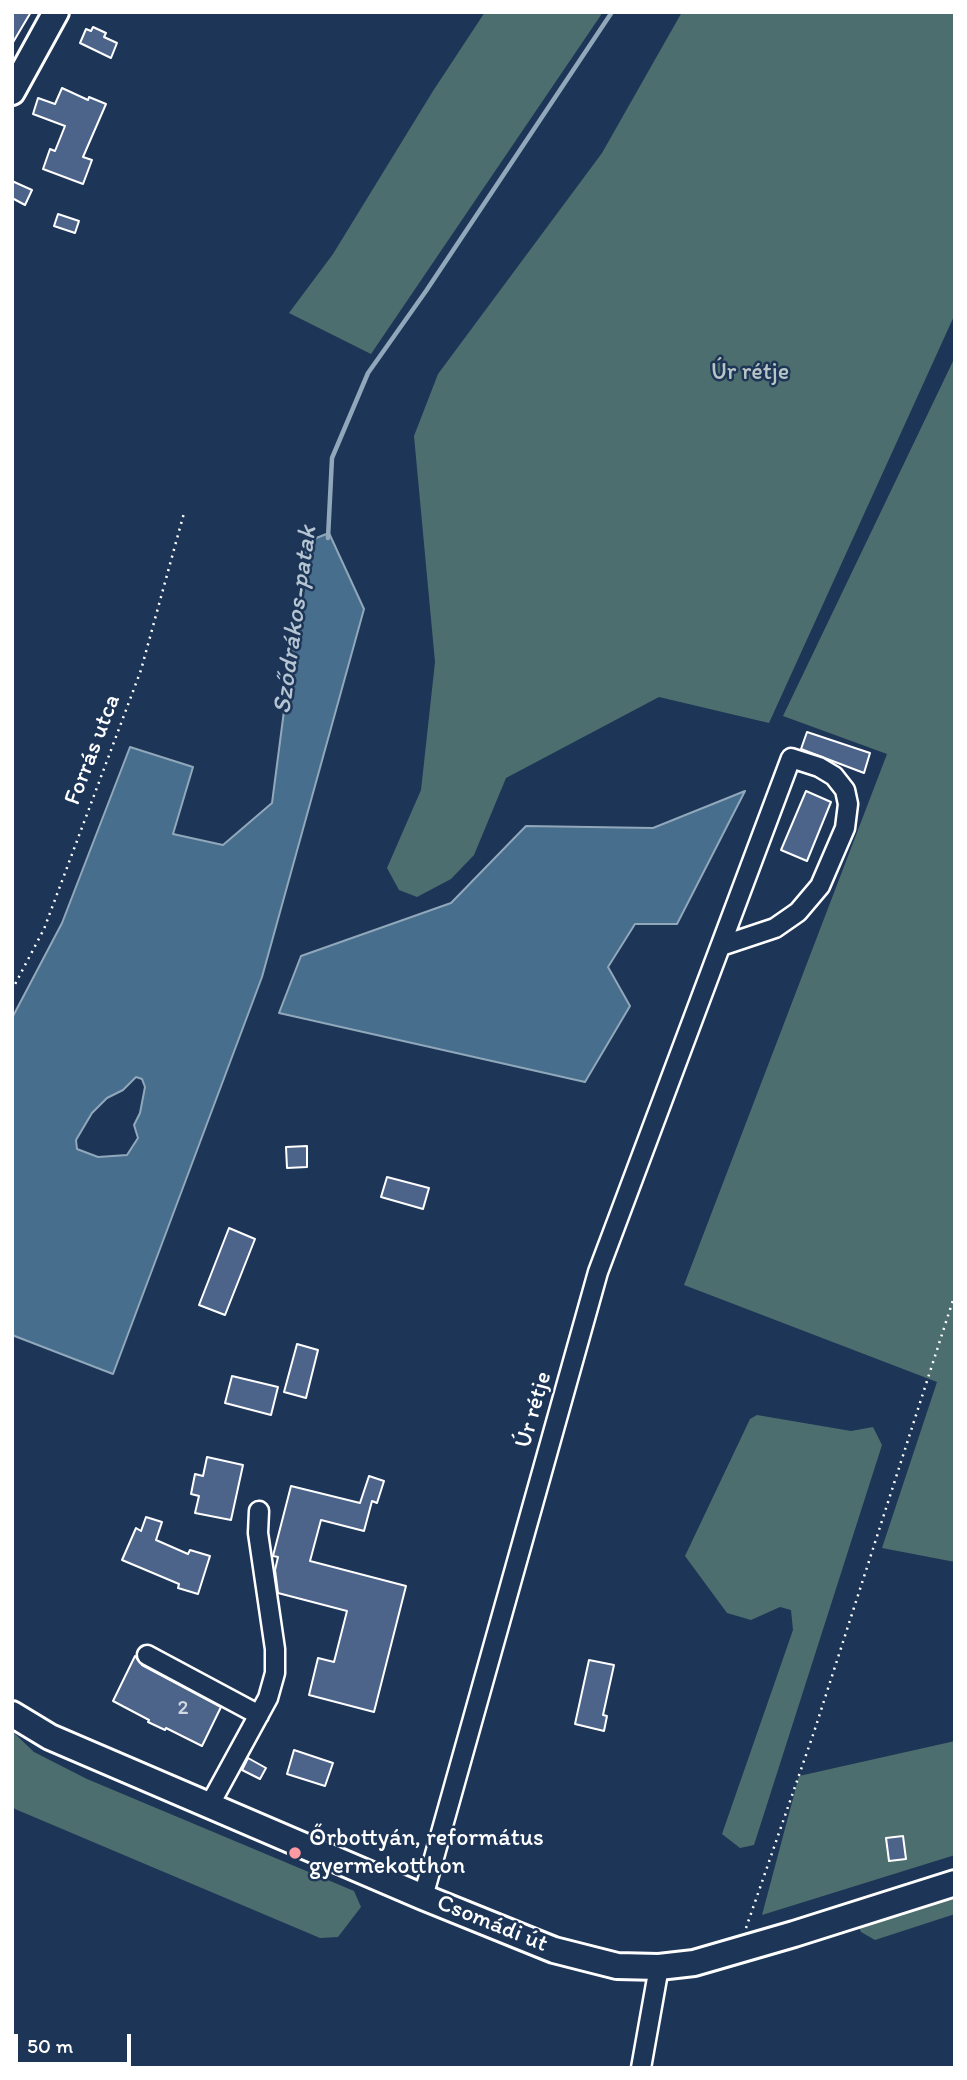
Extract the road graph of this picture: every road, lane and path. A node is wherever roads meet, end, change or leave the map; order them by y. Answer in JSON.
{"nodes":[{"id":1,"x":56,"y":12,"type":"edge"},
{"id":2,"x":12,"y":92,"type":"edge"},
{"id":3,"x":184,"y":513,"type":"dead end"},
{"id":4,"x":721,"y":946,"type":"junction"},
{"id":5,"x":12,"y":990,"type":"edge"},
{"id":6,"x":955,"y":1294,"type":"edge"},
{"id":7,"x":259,"y":1510,"type":"dead end"},
{"id":8,"x":147,"y":1655,"type":"dead end"},
{"id":9,"x":12,"y":1714,"type":"edge"},
{"id":10,"x":259,"y":1715,"type":"junction"},
{"id":11,"x":209,"y":1806,"type":"junction"},
{"id":12,"x":955,"y":1883,"type":"edge"},
{"id":13,"x":423,"y":1897,"type":"junction"},
{"id":14,"x":738,"y":1951,"type":"junction"},
{"id":15,"x":659,"y":1967,"type":"junction"},
{"id":16,"x":641,"y":2068,"type":"edge"}],
"edges":[{"from":1,"to":2,"type":"main road"},
{"from":3,"to":5,"type":"path","name":"Forrás utca"},
{"from":4,"to":4,"type":"street","name":"Úr rétje"},
{"from":4,"to":13,"type":"street","name":"Úr rétje"},
{"from":6,"to":14,"type":"path"},
{"from":7,"to":10,"type":"street"},
{"from":8,"to":10,"type":"street"},
{"from":9,"to":11,"type":"main road","name":"Csomádi út"},
{"from":10,"to":11,"type":"street"},
{"from":11,"to":13,"type":"main road","name":"Csomádi út"},
{"from":12,"to":14,"type":"main road","name":"Csomádi út"},
{"from":13,"to":15,"type":"main road","name":"Csomádi út"},
{"from":14,"to":15,"type":"main road","name":"Csomádi út"},
{"from":15,"to":16,"type":"street"}]}
